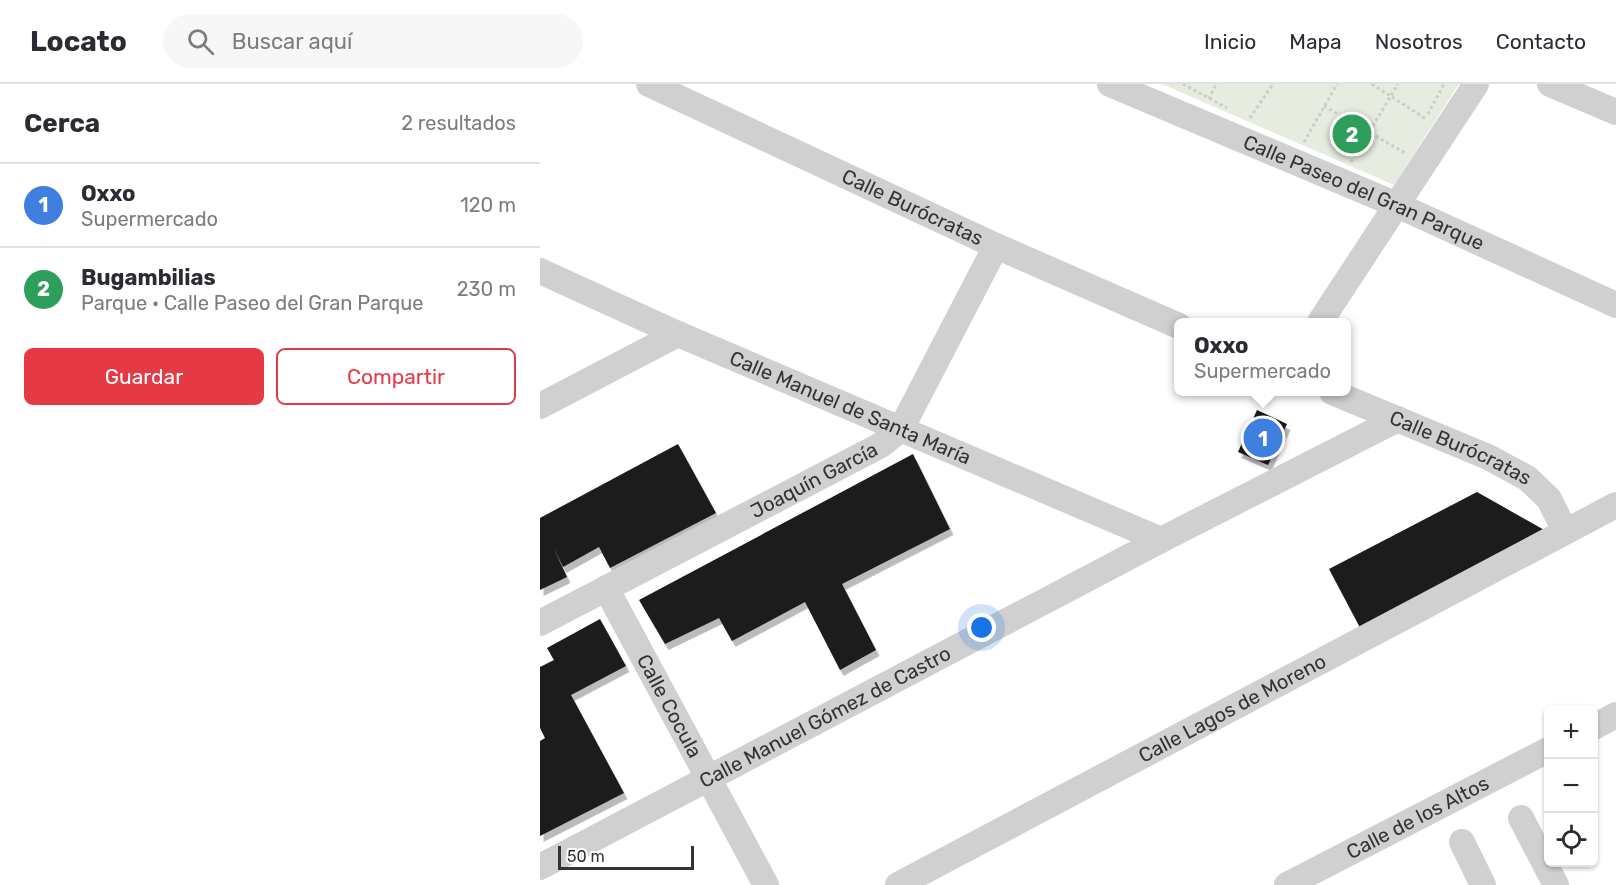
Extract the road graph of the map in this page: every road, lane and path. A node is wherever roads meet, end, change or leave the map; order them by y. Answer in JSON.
{"nodes":[{"id":1,"x":649,"y":84,"type":"edge"},
{"id":2,"x":1110,"y":84,"type":"edge"},
{"id":3,"x":1183,"y":84,"type":"edge"},
{"id":4,"x":1216,"y":84,"type":"edge"},
{"id":5,"x":1273,"y":84,"type":"edge"},
{"id":6,"x":1337,"y":84,"type":"edge"},
{"id":7,"x":1372,"y":84,"type":"edge"},
{"id":8,"x":1398,"y":84,"type":"edge"},
{"id":9,"x":1476,"y":84,"type":"edge"},
{"id":10,"x":1550,"y":84,"type":"edge"},
{"id":11,"x":1442,"y":85,"type":"edge"},
{"id":12,"x":678,"y":90,"type":"edge"},
{"id":13,"x":1390,"y":95,"type":"junction"},
{"id":14,"x":1209,"y":99,"type":"junction"},
{"id":15,"x":1324,"y":106,"type":"junction"},
{"id":16,"x":1229,"y":109,"type":"dead end"},
{"id":17,"x":1616,"y":112,"type":"edge"},
{"id":18,"x":1239,"y":113,"type":"dead end"},
{"id":19,"x":1250,"y":118,"type":"junction"},
{"id":20,"x":1260,"y":123,"type":"dead end"},
{"id":21,"x":1431,"y":126,"type":"junction"},
{"id":22,"x":1368,"y":130,"type":"junction"},
{"id":23,"x":1313,"y":147,"type":"dead end"},
{"id":24,"x":1412,"y":158,"type":"dead end"},
{"id":25,"x":1349,"y":166,"type":"dead end"},
{"id":26,"x":1397,"y":205,"type":"junction"},
{"id":27,"x":996,"y":246,"type":"junction"},
{"id":28,"x":540,"y":271,"type":"edge"},
{"id":29,"x":1616,"y":305,"type":"edge"},
{"id":30,"x":1323,"y":318,"type":"edge"},
{"id":31,"x":1174,"y":324,"type":"edge"},
{"id":32,"x":678,"y":334,"type":"junction"},
{"id":33,"x":1342,"y":396,"type":"edge"},
{"id":34,"x":540,"y":406,"type":"edge"},
{"id":35,"x":1398,"y":419,"type":"junction"},
{"id":36,"x":901,"y":429,"type":"junction"},
{"id":37,"x":1616,"y":505,"type":"edge"},
{"id":38,"x":1565,"y":531,"type":"junction"},
{"id":39,"x":1161,"y":540,"type":"junction"},
{"id":40,"x":606,"y":588,"type":"junction"},
{"id":41,"x":540,"y":623,"type":"edge"},
{"id":42,"x":1616,"y":715,"type":"edge"},
{"id":43,"x":1598,"y":724,"type":"edge"},
{"id":44,"x":1544,"y":752,"type":"edge"},
{"id":45,"x":709,"y":779,"type":"junction"},
{"id":46,"x":1521,"y":818,"type":"dead end"},
{"id":47,"x":1462,"y":842,"type":"dead end"},
{"id":48,"x":540,"y":867,"type":"edge"},
{"id":49,"x":766,"y":885,"type":"edge"},
{"id":50,"x":898,"y":885,"type":"edge"},
{"id":51,"x":1287,"y":885,"type":"edge"},
{"id":52,"x":1484,"y":885,"type":"edge"},
{"id":53,"x":1556,"y":885,"type":"edge"}],
"edges":[{"from":1,"to":12,"type":"street","name":"Calle Burócratas"},
{"from":2,"to":26,"type":"street","name":"Calle Paseo del Gran Parque"},
{"from":3,"to":14,"type":"path"},
{"from":4,"to":14,"type":"path"},
{"from":5,"to":19,"type":"path"},
{"from":6,"to":15,"type":"path"},
{"from":7,"to":13,"type":"path"},
{"from":8,"to":13,"type":"path"},
{"from":9,"to":21,"type":"street"},
{"from":10,"to":17,"type":"street"},
{"from":11,"to":21,"type":"path"},
{"from":12,"to":27,"type":"street","name":"Calle Burócratas"},
{"from":13,"to":21,"type":"path"},
{"from":13,"to":22,"type":"path"},
{"from":14,"to":16,"type":"path"},
{"from":15,"to":22,"type":"path"},
{"from":15,"to":23,"type":"path"},
{"from":18,"to":19,"type":"path"},
{"from":19,"to":20,"type":"path"},
{"from":21,"to":26,"type":"street"},
{"from":22,"to":24,"type":"path"},
{"from":22,"to":25,"type":"path"},
{"from":26,"to":29,"type":"street","name":"Calle Paseo del Gran Parque"},
{"from":26,"to":30,"type":"street"},
{"from":27,"to":31,"type":"street","name":"Calle Burócratas"},
{"from":27,"to":36,"type":"street","name":"Joaquín García"},
{"from":28,"to":32,"type":"street","name":"Calle Manuel de Santa María"},
{"from":32,"to":34,"type":"street"},
{"from":32,"to":36,"type":"street","name":"Calle Manuel de Santa María"},
{"from":33,"to":35,"type":"street","name":"Calle Burócratas"},
{"from":35,"to":38,"type":"street","name":"Calle Burócratas"},
{"from":35,"to":39,"type":"street","name":"Calle Manuel Gómez de Castro"},
{"from":36,"to":39,"type":"street","name":"Calle Manuel de Santa María"},
{"from":36,"to":40,"type":"street","name":"Joaquín García"},
{"from":37,"to":38,"type":"street","name":"Calle Lagos de Moreno"},
{"from":38,"to":50,"type":"street","name":"Calle Lagos de Moreno"},
{"from":39,"to":45,"type":"street","name":"Calle Manuel Gómez de Castro"},
{"from":40,"to":41,"type":"street","name":"Joaquín García"},
{"from":40,"to":45,"type":"street","name":"Calle Cocula"},
{"from":42,"to":43,"type":"street"},
{"from":44,"to":51,"type":"street","name":"Calle de los Altos"},
{"from":45,"to":48,"type":"street","name":"Calle Manuel Gómez de Castro"},
{"from":45,"to":49,"type":"street","name":"Calle Cocula"},
{"from":46,"to":53,"type":"street"},
{"from":47,"to":52,"type":"street"}]}
